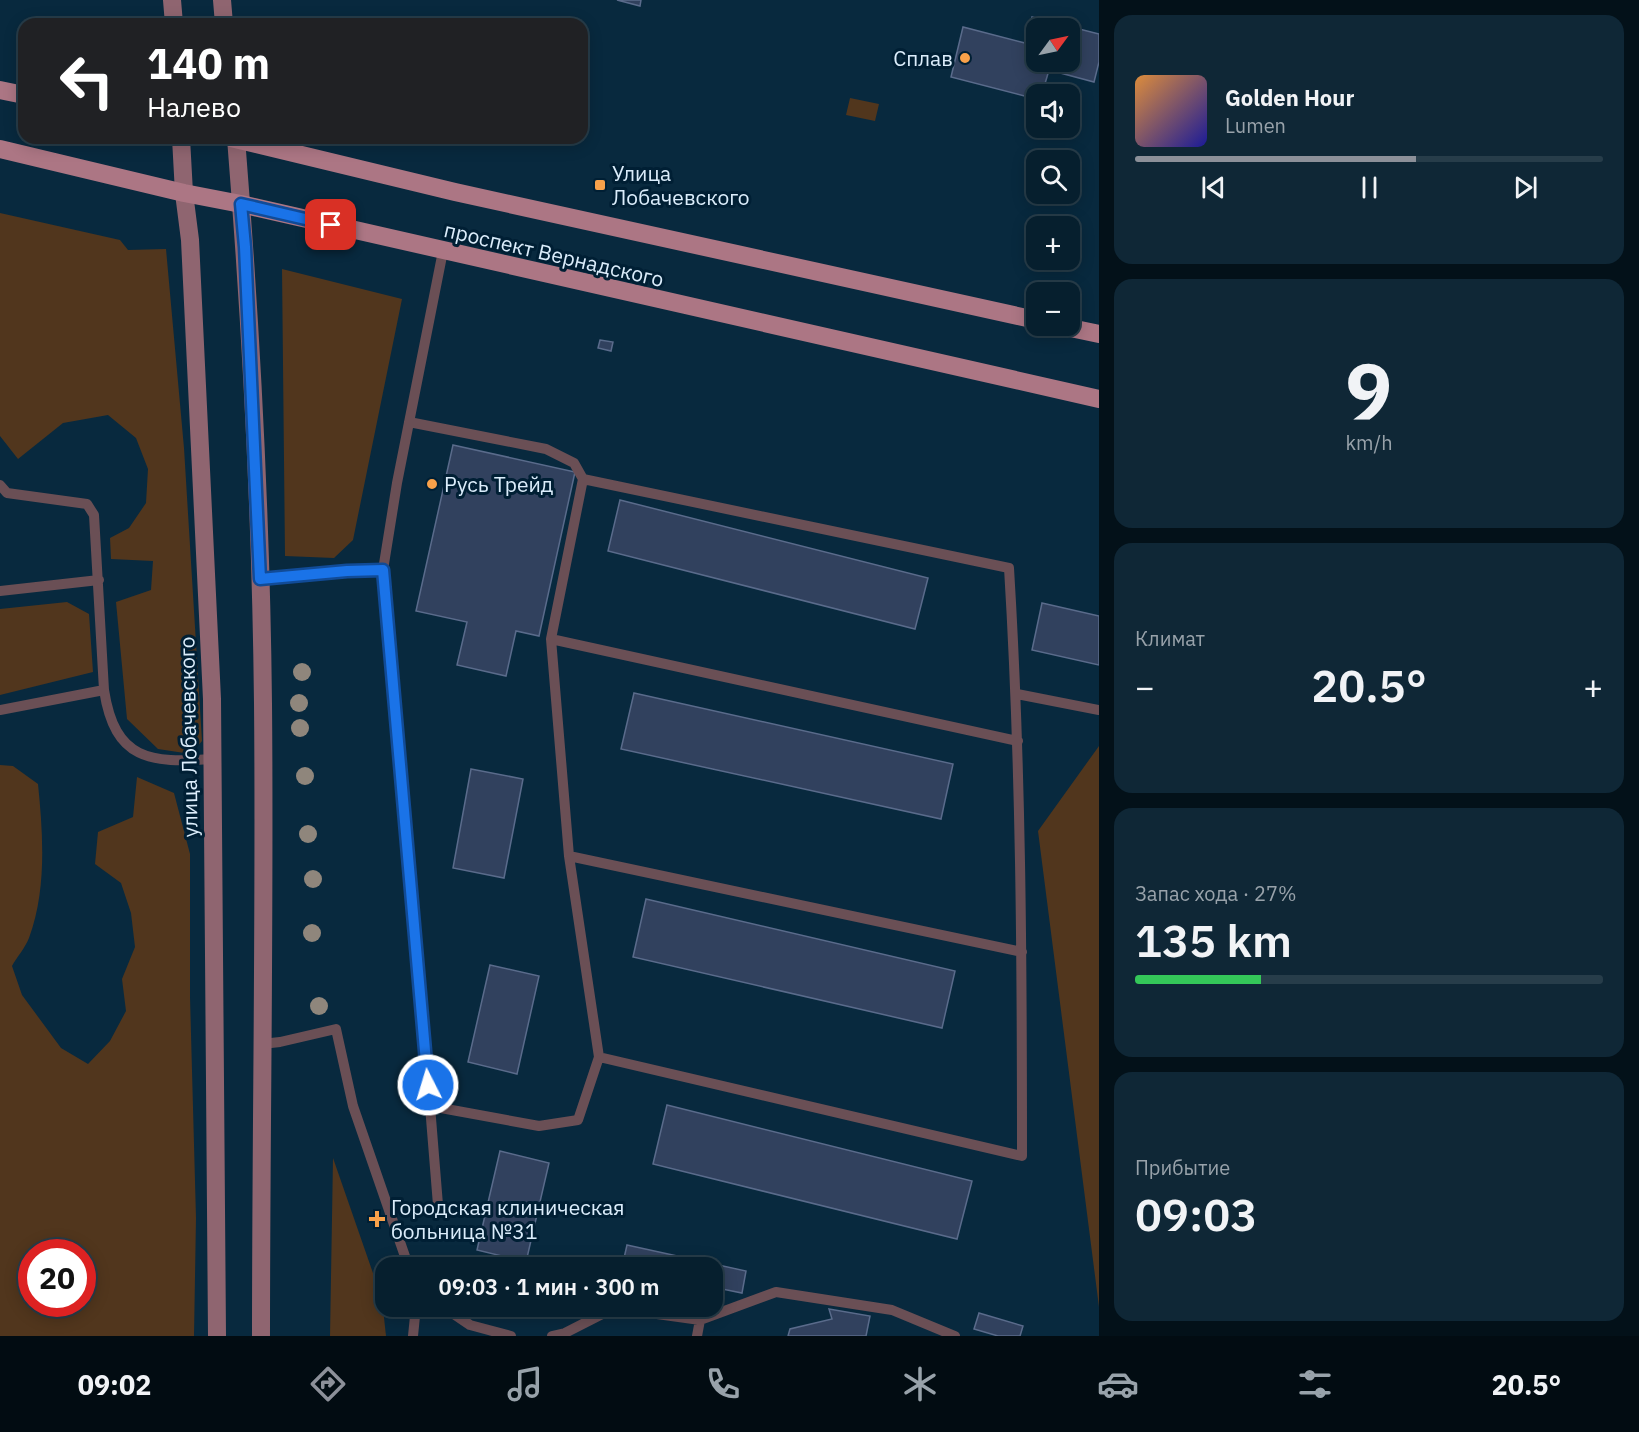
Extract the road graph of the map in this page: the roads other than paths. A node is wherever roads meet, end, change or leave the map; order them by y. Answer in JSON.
{"nodes":[{"id":1,"x":172,"y":0,"type":"edge"},
{"id":2,"x":222,"y":0,"type":"edge"},
{"id":3,"x":174,"y":18,"type":"edge"},
{"id":4,"x":224,"y":18,"type":"edge"},
{"id":5,"x":0,"y":90,"type":"edge"},
{"id":6,"x":18,"y":94,"type":"edge"},
{"id":7,"x":181,"y":144,"type":"edge"},
{"id":8,"x":235,"y":144,"type":"edge"},
{"id":9,"x":259,"y":144,"type":"edge"},
{"id":10,"x":0,"y":149,"type":"edge"},
{"id":11,"x":184,"y":194,"type":"junction"},
{"id":12,"x":241,"y":204,"type":"junction"},
{"id":13,"x":442,"y":251,"type":"junction"},
{"id":14,"x":1026,"y":318,"type":"edge"},
{"id":15,"x":1080,"y":330,"type":"edge"},
{"id":16,"x":1099,"y":334,"type":"edge"},
{"id":17,"x":1099,"y":399,"type":"edge"},
{"id":18,"x":409,"y":423,"type":"junction"},
{"id":19,"x":583,"y":479,"type":"junction"},
{"id":20,"x":0,"y":485,"type":"edge"},
{"id":21,"x":383,"y":570,"type":"junction"},
{"id":22,"x":260,"y":579,"type":"junction"},
{"id":23,"x":99,"y":580,"type":"junction"},
{"id":24,"x":0,"y":591,"type":"edge"},
{"id":25,"x":551,"y":639,"type":"junction"},
{"id":26,"x":104,"y":690,"type":"junction"},
{"id":27,"x":1017,"y":694,"type":"junction"},
{"id":28,"x":0,"y":710,"type":"edge"},
{"id":29,"x":1099,"y":710,"type":"edge"},
{"id":30,"x":1018,"y":741,"type":"junction"},
{"id":31,"x":212,"y":759,"type":"junction"},
{"id":32,"x":569,"y":856,"type":"junction"},
{"id":33,"x":1022,"y":951,"type":"junction"},
{"id":34,"x":262,"y":1044,"type":"junction"},
{"id":35,"x":600,"y":1057,"type":"junction"},
{"id":36,"x":430,"y":1106,"type":"junction"},
{"id":37,"x":438,"y":1205,"type":"dead end"},
{"id":38,"x":405,"y":1257,"type":"edge"},
{"id":39,"x":415,"y":1317,"type":"edge"},
{"id":40,"x":458,"y":1317,"type":"edge"},
{"id":41,"x":700,"y":1320,"type":"junction"},
{"id":42,"x":566,"y":1334,"type":"edge"},
{"id":43,"x":217,"y":1336,"type":"edge"},
{"id":44,"x":261,"y":1336,"type":"edge"},
{"id":45,"x":413,"y":1336,"type":"edge"},
{"id":46,"x":511,"y":1336,"type":"edge"},
{"id":47,"x":552,"y":1336,"type":"edge"},
{"id":48,"x":698,"y":1336,"type":"edge"},
{"id":49,"x":955,"y":1336,"type":"edge"}],
"edges":[{"from":1,"to":3,"type":"main road"},
{"from":2,"to":4,"type":"main road"},
{"from":5,"to":6,"type":"main road"},
{"from":7,"to":11,"type":"main road","name":"улица Лобачевского"},
{"from":8,"to":12,"type":"main road"},
{"from":9,"to":14,"type":"main road","name":"проспект Вернадского"},
{"from":10,"to":11,"type":"main road","name":"проспект Вернадского"},
{"from":11,"to":12,"type":"main road","name":"проспект Вернадского"},
{"from":11,"to":31,"type":"main road","name":"улица Лобачевского"},
{"from":12,"to":13,"type":"main road","name":"проспект Вернадского"},
{"from":12,"to":22,"type":"main road"},
{"from":13,"to":17,"type":"main road","name":"проспект Вернадского"},
{"from":13,"to":18,"type":"lane"},
{"from":15,"to":16,"type":"main road"},
{"from":18,"to":19,"type":"lane"},
{"from":18,"to":21,"type":"lane"},
{"from":19,"to":25,"type":"lane"},
{"from":19,"to":27,"type":"lane"},
{"from":20,"to":23,"type":"lane"},
{"from":21,"to":22,"type":"lane"},
{"from":21,"to":36,"type":"lane"},
{"from":22,"to":34,"type":"main road"},
{"from":23,"to":24,"type":"lane"},
{"from":23,"to":26,"type":"lane"},
{"from":25,"to":30,"type":"lane"},
{"from":25,"to":32,"type":"lane"},
{"from":26,"to":28,"type":"lane"},
{"from":26,"to":31,"type":"lane"},
{"from":27,"to":29,"type":"lane"},
{"from":27,"to":30,"type":"lane"},
{"from":30,"to":33,"type":"lane"},
{"from":31,"to":43,"type":"main road","name":"улица Лобачевского"},
{"from":32,"to":33,"type":"lane"},
{"from":32,"to":35,"type":"lane"},
{"from":33,"to":35,"type":"lane"},
{"from":34,"to":38,"type":"lane"},
{"from":34,"to":44,"type":"main road"},
{"from":35,"to":36,"type":"lane"},
{"from":36,"to":37,"type":"lane"},
{"from":39,"to":45,"type":"lane"},
{"from":40,"to":46,"type":"lane"},
{"from":41,"to":42,"type":"lane"},
{"from":41,"to":48,"type":"lane"},
{"from":41,"to":49,"type":"lane"},
{"from":42,"to":47,"type":"lane"}]}
